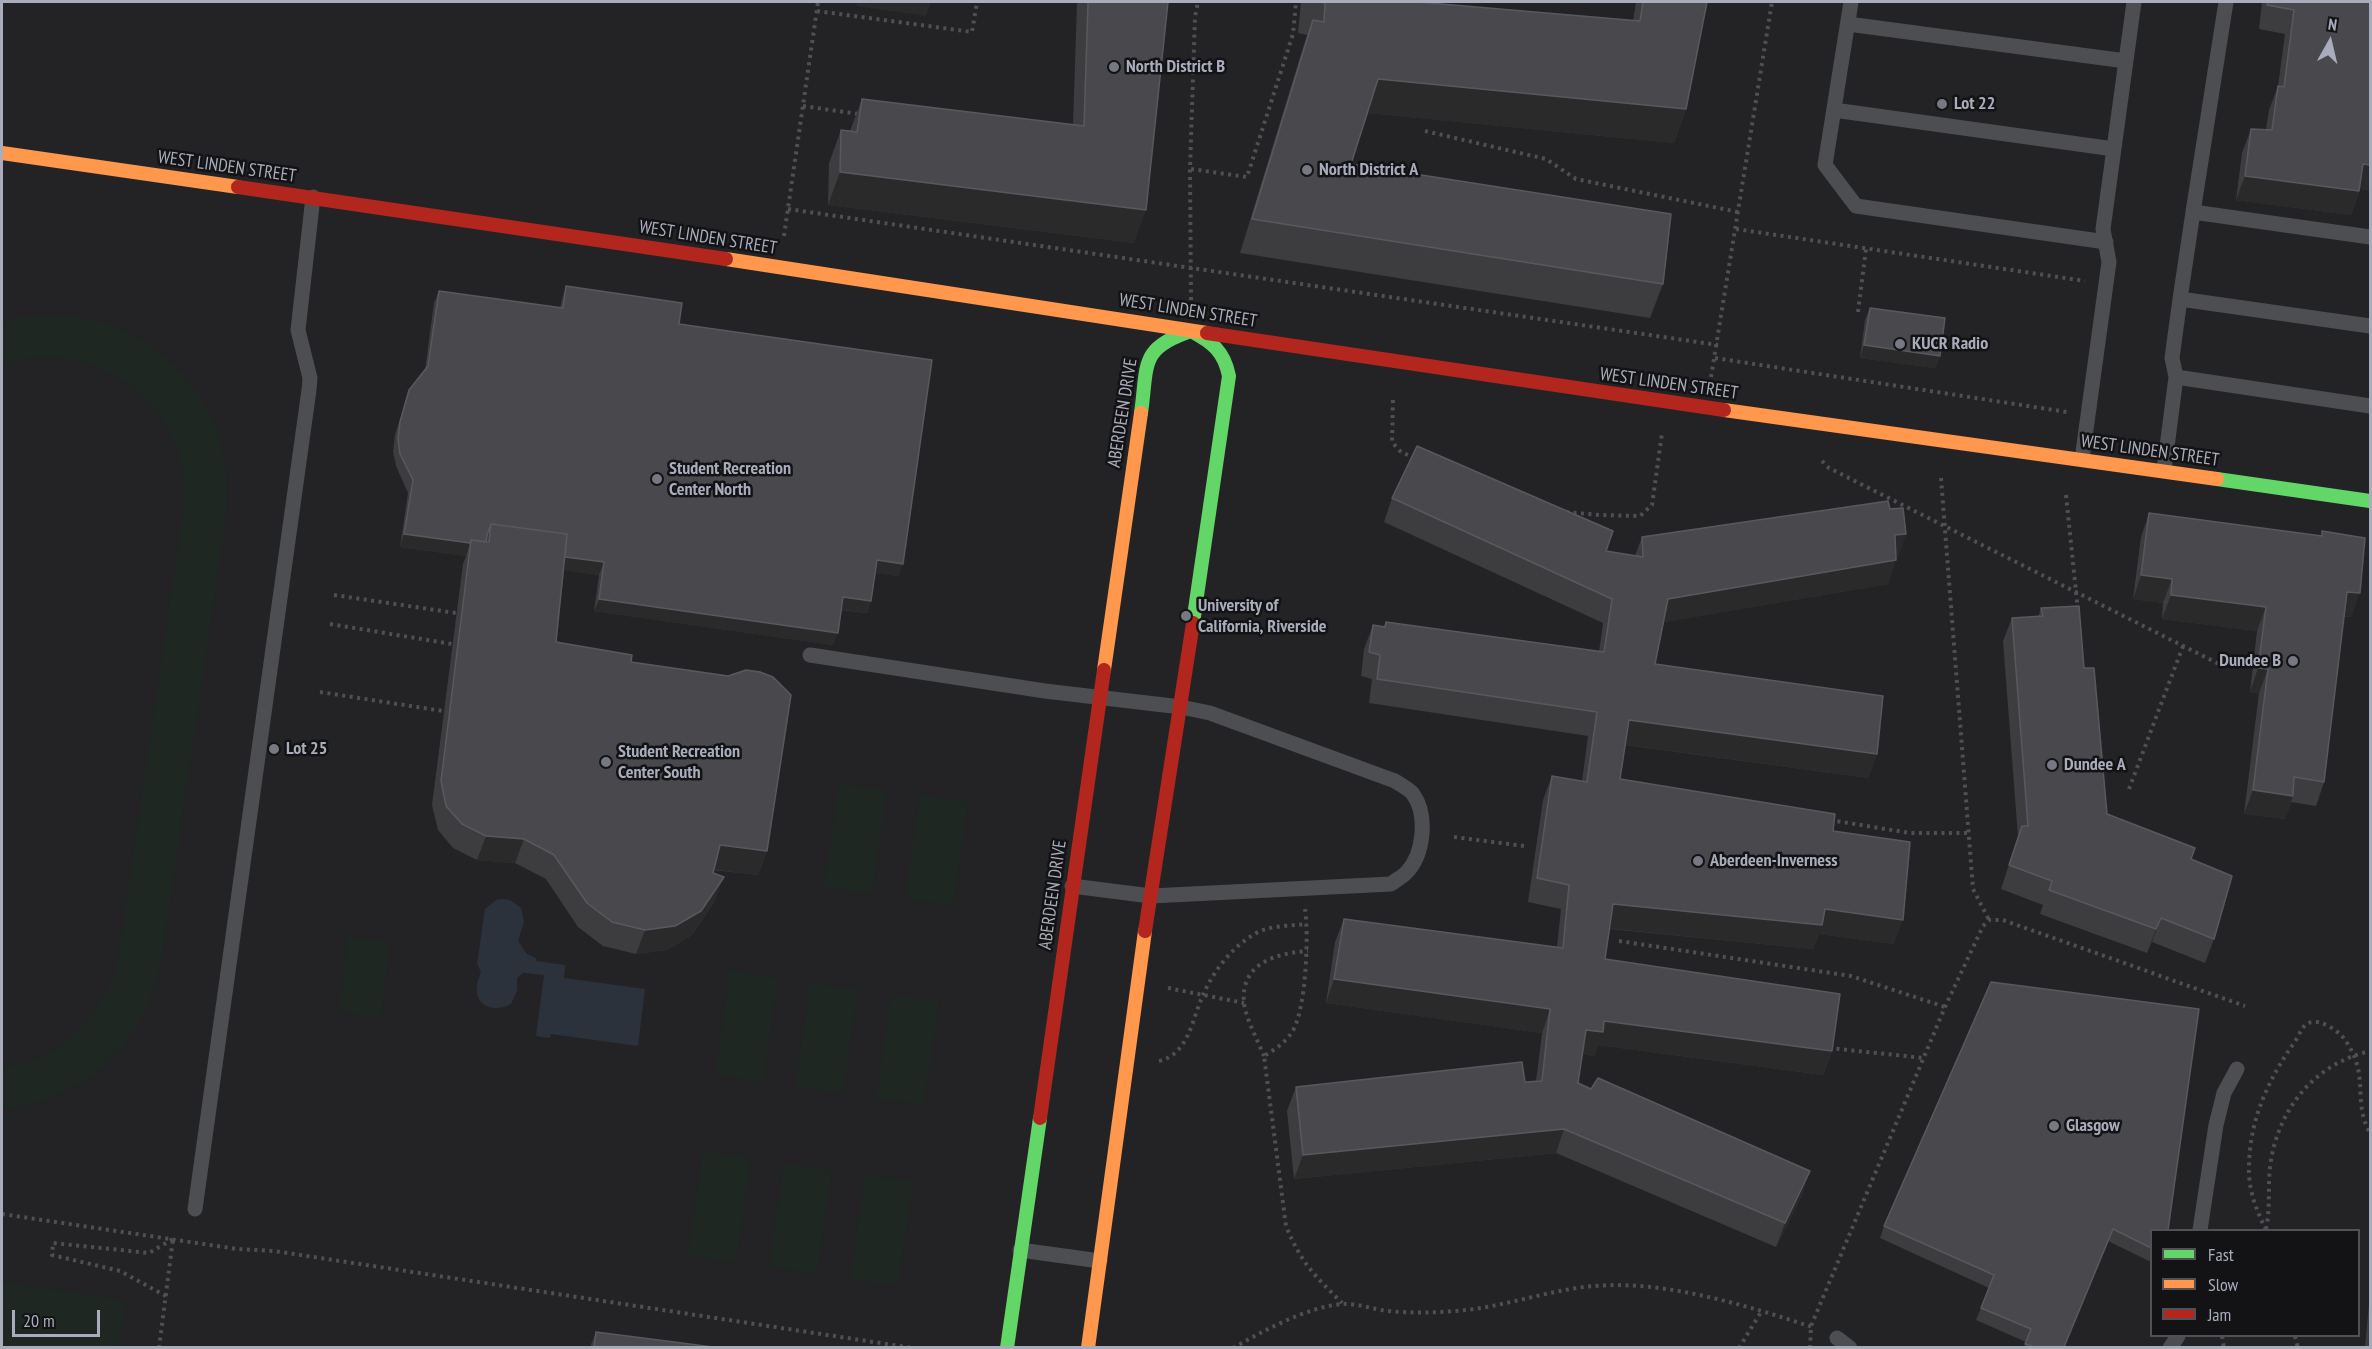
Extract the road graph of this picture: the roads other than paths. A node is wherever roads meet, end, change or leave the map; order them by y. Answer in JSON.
{"nodes":[{"id":1,"x":1851,"y":2,"type":"edge"},
{"id":2,"x":2134,"y":2,"type":"edge"},
{"id":3,"x":2226,"y":2,"type":"edge"},
{"id":4,"x":1848,"y":24,"type":"junction"},
{"id":5,"x":2126,"y":61,"type":"junction"},
{"id":6,"x":1834,"y":110,"type":"junction"},
{"id":7,"x":2114,"y":149,"type":"junction"},
{"id":8,"x":2,"y":153,"type":"edge"},
{"id":9,"x":313,"y":197,"type":"junction"},
{"id":10,"x":2193,"y":212,"type":"junction"},
{"id":11,"x":2370,"y":237,"type":"edge"},
{"id":12,"x":2106,"y":242,"type":"junction"},
{"id":13,"x":2180,"y":299,"type":"junction"},
{"id":14,"x":2370,"y":326,"type":"edge"},
{"id":15,"x":1191,"y":331,"type":"junction"},
{"id":16,"x":2176,"y":377,"type":"junction"},
{"id":17,"x":2370,"y":406,"type":"edge"},
{"id":18,"x":2082,"y":459,"type":"junction"},
{"id":19,"x":2164,"y":470,"type":"junction"},
{"id":20,"x":2370,"y":501,"type":"edge"},
{"id":21,"x":810,"y":655,"type":"dead end"},
{"id":22,"x":1099,"y":697,"type":"junction"},
{"id":23,"x":1181,"y":707,"type":"junction"},
{"id":24,"x":1072,"y":886,"type":"junction"},
{"id":25,"x":1151,"y":896,"type":"junction"},
{"id":26,"x":2237,"y":1069,"type":"dead end"},
{"id":27,"x":195,"y":1209,"type":"dead end"},
{"id":28,"x":2200,"y":1229,"type":"edge"},
{"id":29,"x":1020,"y":1250,"type":"junction"},
{"id":30,"x":1100,"y":1261,"type":"junction"},
{"id":31,"x":1837,"y":1338,"type":"dead end"},
{"id":32,"x":1007,"y":1347,"type":"edge"},
{"id":33,"x":1088,"y":1347,"type":"edge"},
{"id":34,"x":1850,"y":1347,"type":"edge"}],
"edges":[{"from":1,"to":4,"type":"lane"},
{"from":2,"to":5,"type":"lane"},
{"from":3,"to":10,"type":"lane"},
{"from":4,"to":5,"type":"lane"},
{"from":4,"to":6,"type":"lane"},
{"from":5,"to":7,"type":"lane"},
{"from":6,"to":7,"type":"lane"},
{"from":6,"to":12,"type":"lane"},
{"from":7,"to":12,"type":"lane"},
{"from":8,"to":9,"type":"street","name":"WEST LINDEN STREET"},
{"from":9,"to":15,"type":"street","name":"WEST LINDEN STREET"},
{"from":9,"to":27,"type":"lane"},
{"from":10,"to":11,"type":"lane"},
{"from":10,"to":13,"type":"lane"},
{"from":12,"to":18,"type":"lane"},
{"from":13,"to":14,"type":"lane"},
{"from":13,"to":16,"type":"lane"},
{"from":15,"to":18,"type":"street","name":"WEST LINDEN STREET"},
{"from":15,"to":22,"type":"street","name":"ABERDEEN DRIVE"},
{"from":15,"to":23,"type":"street"},
{"from":16,"to":17,"type":"lane"},
{"from":16,"to":19,"type":"lane"},
{"from":18,"to":19,"type":"street","name":"WEST LINDEN STREET"},
{"from":19,"to":20,"type":"street","name":"WEST LINDEN STREET"},
{"from":21,"to":22,"type":"lane"},
{"from":22,"to":23,"type":"lane"},
{"from":22,"to":24,"type":"street","name":"ABERDEEN DRIVE"},
{"from":23,"to":25,"type":"street"},
{"from":23,"to":25,"type":"lane"},
{"from":24,"to":25,"type":"lane"},
{"from":24,"to":29,"type":"street","name":"ABERDEEN DRIVE"},
{"from":25,"to":30,"type":"street"},
{"from":26,"to":28,"type":"lane"},
{"from":29,"to":30,"type":"lane"},
{"from":29,"to":32,"type":"street","name":"ABERDEEN DRIVE"},
{"from":30,"to":33,"type":"street"},
{"from":31,"to":34,"type":"lane"}]}
